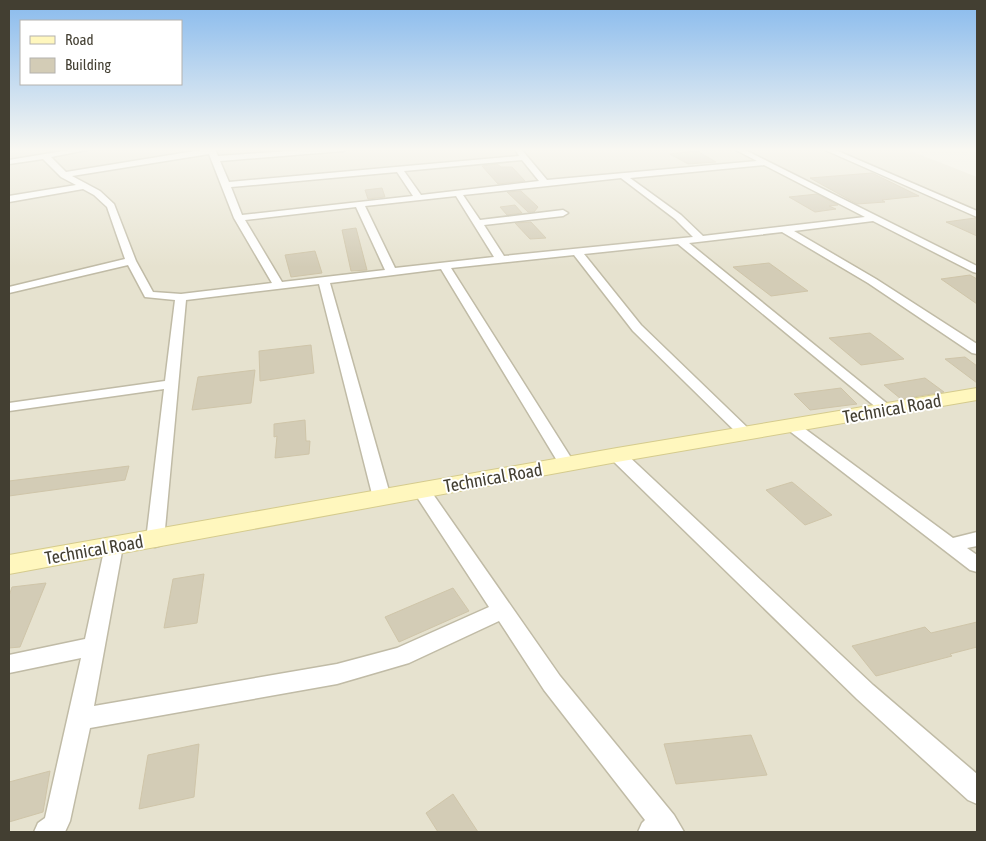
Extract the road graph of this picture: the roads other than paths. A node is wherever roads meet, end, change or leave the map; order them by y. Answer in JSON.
{"nodes":[{"id":1,"x":71,"y":188,"type":"edge"},
{"id":2,"x":88,"y":188,"type":"edge"},
{"id":3,"x":226,"y":188,"type":"edge"},
{"id":4,"x":412,"y":188,"type":"edge"},
{"id":5,"x":500,"y":188,"type":"edge"},
{"id":6,"x":639,"y":188,"type":"edge"},
{"id":7,"x":816,"y":188,"type":"edge"},
{"id":8,"x":918,"y":188,"type":"edge"},
{"id":9,"x":458,"y":193,"type":"junction"},
{"id":10,"x":418,"y":197,"type":"junction"},
{"id":11,"x":9,"y":199,"type":"edge"},
{"id":12,"x":359,"y":204,"type":"junction"},
{"id":13,"x":564,"y":213,"type":"dead end"},
{"id":14,"x":977,"y":214,"type":"edge"},
{"id":15,"x":238,"y":218,"type":"junction"},
{"id":16,"x":876,"y":218,"type":"junction"},
{"id":17,"x":478,"y":223,"type":"junction"},
{"id":18,"x":785,"y":230,"type":"junction"},
{"id":19,"x":701,"y":238,"type":"junction"},
{"id":20,"x":680,"y":241,"type":"junction"},
{"id":21,"x":577,"y":252,"type":"junction"},
{"id":22,"x":500,"y":258,"type":"junction"},
{"id":23,"x":131,"y":261,"type":"junction"},
{"id":24,"x":444,"y":266,"type":"junction"},
{"id":25,"x":977,"y":270,"type":"edge"},
{"id":26,"x":391,"y":272,"type":"junction"},
{"id":27,"x":324,"y":280,"type":"junction"},
{"id":28,"x":279,"y":285,"type":"junction"},
{"id":29,"x":9,"y":290,"type":"edge"},
{"id":30,"x":181,"y":296,"type":"junction"},
{"id":31,"x":977,"y":350,"type":"edge"},
{"id":32,"x":171,"y":384,"type":"junction"},
{"id":33,"x":977,"y":394,"type":"edge"},
{"id":34,"x":9,"y":407,"type":"edge"},
{"id":35,"x":888,"y":410,"type":"junction"},
{"id":36,"x":792,"y":426,"type":"junction"},
{"id":37,"x":746,"y":434,"type":"junction"},
{"id":38,"x":618,"y":455,"type":"junction"},
{"id":39,"x":567,"y":464,"type":"junction"},
{"id":40,"x":422,"y":491,"type":"junction"},
{"id":41,"x":382,"y":498,"type":"junction"},
{"id":42,"x":977,"y":539,"type":"edge"},
{"id":43,"x":155,"y":540,"type":"junction"},
{"id":44,"x":950,"y":545,"type":"junction"},
{"id":45,"x":114,"y":546,"type":"junction"},
{"id":46,"x":9,"y":565,"type":"edge"},
{"id":47,"x":977,"y":565,"type":"edge"},
{"id":48,"x":502,"y":610,"type":"junction"},
{"id":49,"x":94,"y":646,"type":"junction"},
{"id":50,"x":9,"y":664,"type":"edge"},
{"id":51,"x":80,"y":720,"type":"junction"},
{"id":52,"x":977,"y":791,"type":"edge"},
{"id":53,"x":662,"y":829,"type":"edge"},
{"id":54,"x":47,"y":832,"type":"edge"}],
"edges":[{"from":1,"to":11,"type":"street"},
{"from":2,"to":23,"type":"street"},
{"from":3,"to":15,"type":"street"},
{"from":4,"to":10,"type":"street"},
{"from":5,"to":9,"type":"street"},
{"from":6,"to":19,"type":"street"},
{"from":7,"to":16,"type":"street"},
{"from":8,"to":14,"type":"street"},
{"from":9,"to":10,"type":"street"},
{"from":9,"to":17,"type":"street"},
{"from":10,"to":12,"type":"street"},
{"from":12,"to":15,"type":"street"},
{"from":12,"to":26,"type":"street"},
{"from":13,"to":17,"type":"street"},
{"from":15,"to":28,"type":"street"},
{"from":16,"to":18,"type":"street"},
{"from":16,"to":25,"type":"street"},
{"from":17,"to":22,"type":"street"},
{"from":18,"to":19,"type":"street"},
{"from":18,"to":31,"type":"street"},
{"from":19,"to":20,"type":"street"},
{"from":20,"to":21,"type":"street"},
{"from":20,"to":35,"type":"street"},
{"from":21,"to":22,"type":"street"},
{"from":21,"to":37,"type":"street"},
{"from":22,"to":24,"type":"street"},
{"from":23,"to":29,"type":"street"},
{"from":23,"to":30,"type":"street"},
{"from":24,"to":26,"type":"street"},
{"from":24,"to":39,"type":"street"},
{"from":26,"to":27,"type":"street"},
{"from":27,"to":28,"type":"street"},
{"from":27,"to":41,"type":"street"},
{"from":28,"to":30,"type":"street"},
{"from":30,"to":32,"type":"street"},
{"from":32,"to":34,"type":"street"},
{"from":32,"to":43,"type":"street"},
{"from":33,"to":35,"type":"street","name":"Technical Road"},
{"from":35,"to":36,"type":"street","name":"Technical Road"},
{"from":36,"to":37,"type":"street","name":"Technical Road"},
{"from":36,"to":44,"type":"street"},
{"from":37,"to":38,"type":"street","name":"Technical Road"},
{"from":38,"to":39,"type":"street","name":"Technical Road"},
{"from":38,"to":52,"type":"street"},
{"from":39,"to":40,"type":"street","name":"Technical Road"},
{"from":40,"to":41,"type":"street","name":"Technical Road"},
{"from":40,"to":48,"type":"street"},
{"from":41,"to":43,"type":"street","name":"Technical Road"},
{"from":42,"to":44,"type":"street"},
{"from":43,"to":45,"type":"street","name":"Technical Road"},
{"from":44,"to":47,"type":"street"},
{"from":45,"to":46,"type":"street","name":"Technical Road"},
{"from":45,"to":49,"type":"street"},
{"from":48,"to":51,"type":"street"},
{"from":48,"to":53,"type":"street"},
{"from":49,"to":50,"type":"street"},
{"from":49,"to":51,"type":"street"},
{"from":51,"to":54,"type":"street"}]}
